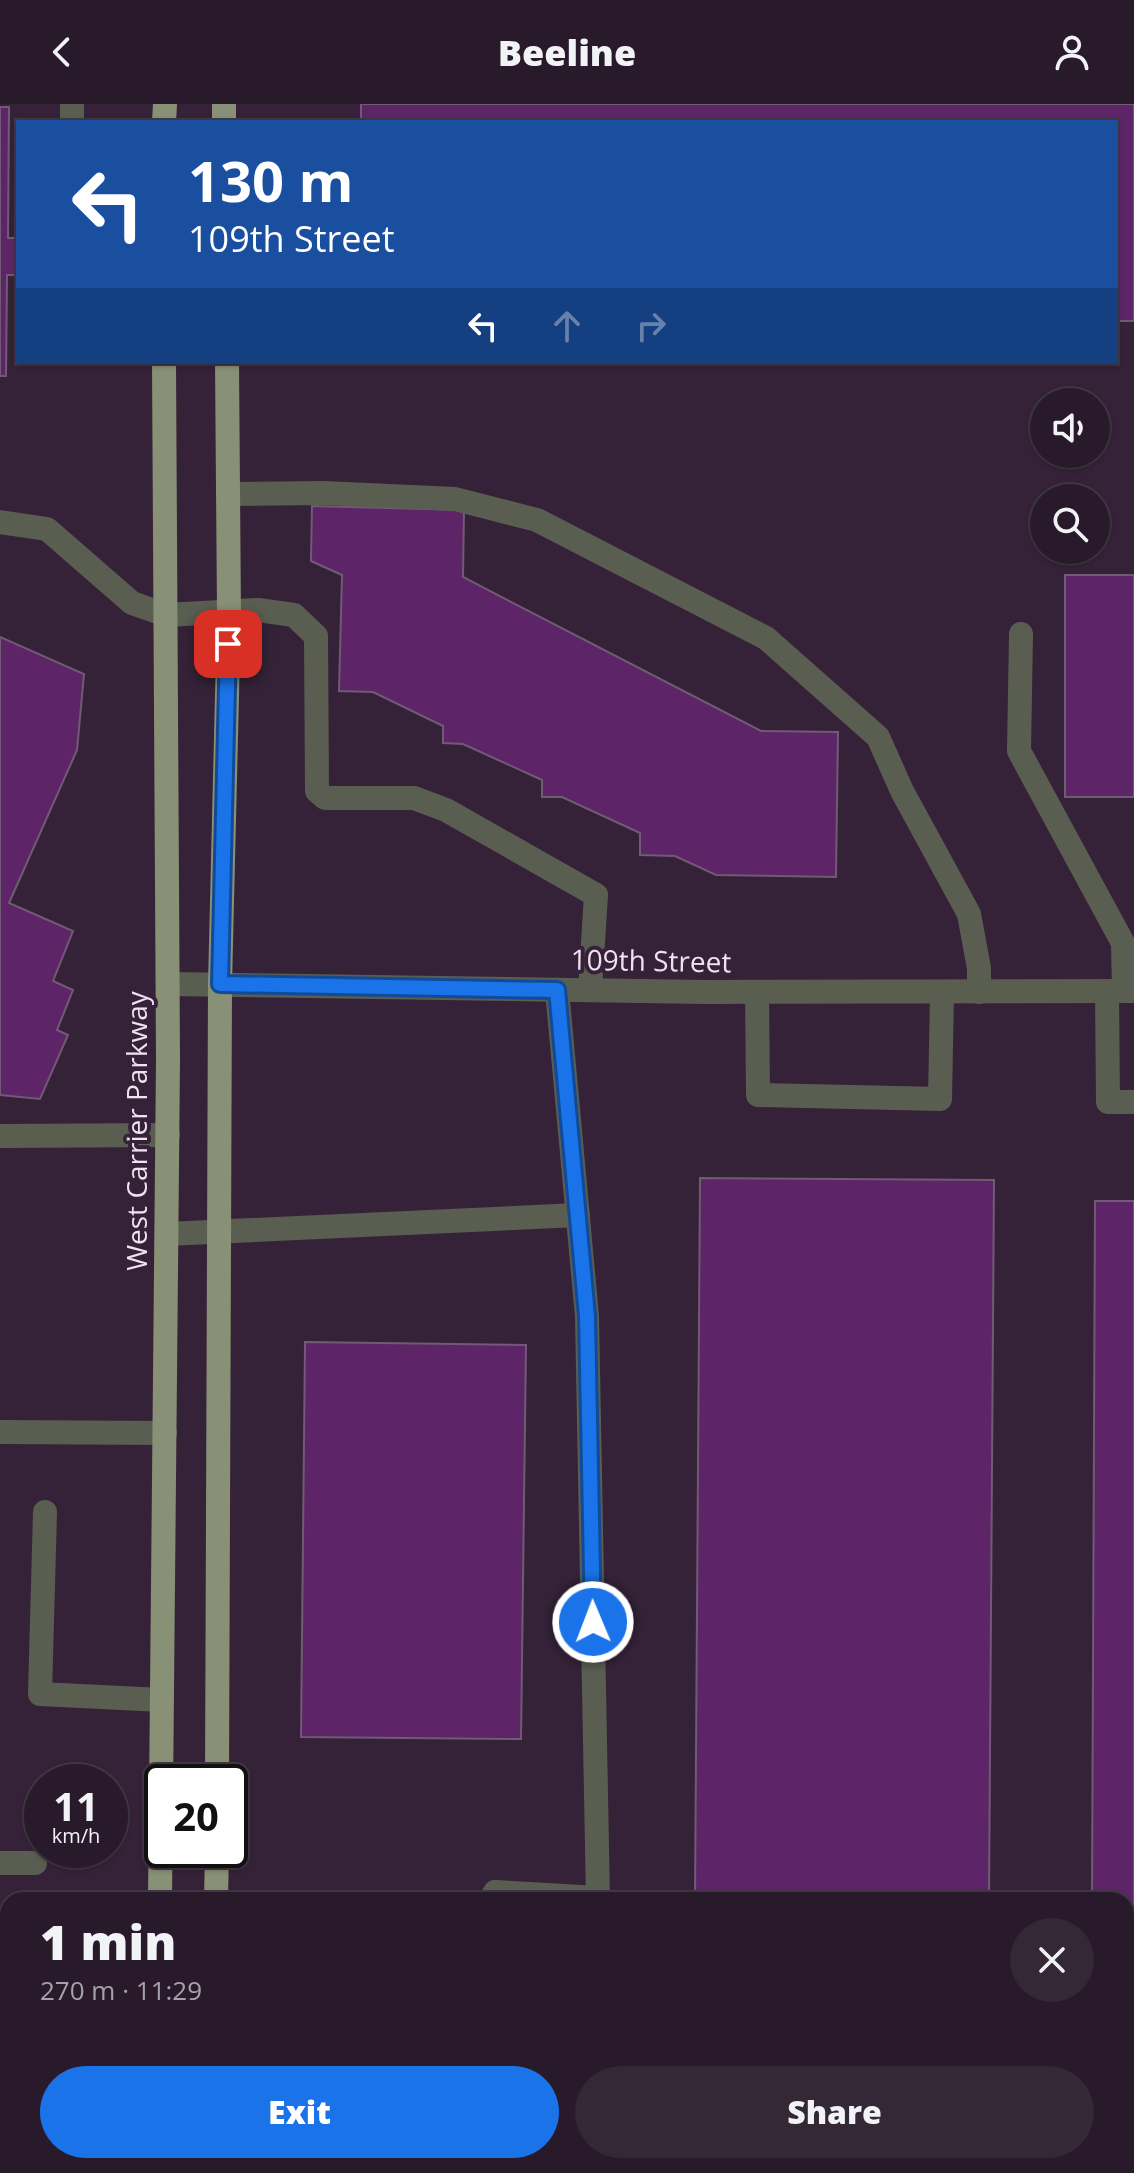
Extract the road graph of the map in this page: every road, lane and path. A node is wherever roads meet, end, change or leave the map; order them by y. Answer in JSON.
{"nodes":[{"id":1,"x":164,"y":364,"type":"edge"},
{"id":2,"x":227,"y":364,"type":"edge"},
{"id":3,"x":228,"y":494,"type":"junction"},
{"id":4,"x":0,"y":522,"type":"edge"},
{"id":5,"x":229,"y":614,"type":"junction"},
{"id":6,"x":166,"y":615,"type":"junction"},
{"id":7,"x":1021,"y":634,"type":"dead end"},
{"id":8,"x":168,"y":984,"type":"junction"},
{"id":9,"x":220,"y":984,"type":"junction"},
{"id":10,"x":557,"y":990,"type":"junction"},
{"id":11,"x":590,"y":990,"type":"junction"},
{"id":12,"x":1122,"y":991,"type":"edge"},
{"id":13,"x":757,"y":992,"type":"junction"},
{"id":14,"x":942,"y":992,"type":"junction"},
{"id":15,"x":979,"y":992,"type":"junction"},
{"id":16,"x":1134,"y":1102,"type":"edge"},
{"id":17,"x":168,"y":1135,"type":"junction"},
{"id":18,"x":0,"y":1136,"type":"edge"},
{"id":19,"x":578,"y":1215,"type":"junction"},
{"id":20,"x":220,"y":1231,"type":"junction"},
{"id":21,"x":167,"y":1234,"type":"junction"},
{"id":22,"x":0,"y":1432,"type":"edge"},
{"id":23,"x":165,"y":1433,"type":"junction"},
{"id":24,"x":45,"y":1512,"type":"dead end"},
{"id":25,"x":162,"y":1700,"type":"junction"},
{"id":26,"x":217,"y":1764,"type":"edge"},
{"id":27,"x":0,"y":1863,"type":"edge"},
{"id":28,"x":24,"y":1863,"type":"edge"},
{"id":29,"x":217,"y":1868,"type":"edge"},
{"id":30,"x":160,"y":1892,"type":"edge"},
{"id":31,"x":216,"y":1892,"type":"edge"},
{"id":32,"x":598,"y":1892,"type":"edge"}],
"edges":[{"from":1,"to":6,"type":"main road","name":"West Carrier Parkway"},
{"from":2,"to":3,"type":"main road"},
{"from":3,"to":5,"type":"main road"},
{"from":3,"to":15,"type":"street"},
{"from":4,"to":6,"type":"street"},
{"from":5,"to":6,"type":"street"},
{"from":5,"to":9,"type":"main road"},
{"from":5,"to":11,"type":"street"},
{"from":6,"to":8,"type":"main road","name":"West Carrier Parkway"},
{"from":7,"to":12,"type":"street"},
{"from":8,"to":9,"type":"street","name":"109th Street"},
{"from":8,"to":17,"type":"main road","name":"West Carrier Parkway"},
{"from":9,"to":10,"type":"street","name":"109th Street"},
{"from":9,"to":20,"type":"main road"},
{"from":10,"to":11,"type":"street","name":"109th Street"},
{"from":10,"to":19,"type":"street"},
{"from":11,"to":13,"type":"street","name":"109th Street"},
{"from":12,"to":15,"type":"street","name":"109th Street"},
{"from":12,"to":16,"type":"street"},
{"from":13,"to":14,"type":"street","name":"109th Street"},
{"from":13,"to":14,"type":"street"},
{"from":14,"to":15,"type":"street","name":"109th Street"},
{"from":17,"to":18,"type":"street"},
{"from":17,"to":21,"type":"main road","name":"West Carrier Parkway"},
{"from":19,"to":20,"type":"street"},
{"from":19,"to":32,"type":"street"},
{"from":20,"to":21,"type":"street"},
{"from":20,"to":26,"type":"main road"},
{"from":21,"to":23,"type":"main road","name":"West Carrier Parkway"},
{"from":22,"to":23,"type":"street"},
{"from":23,"to":25,"type":"main road","name":"West Carrier Parkway"},
{"from":24,"to":25,"type":"street"},
{"from":25,"to":30,"type":"main road","name":"West Carrier Parkway"},
{"from":27,"to":28,"type":"street"},
{"from":29,"to":31,"type":"main road"}]}
